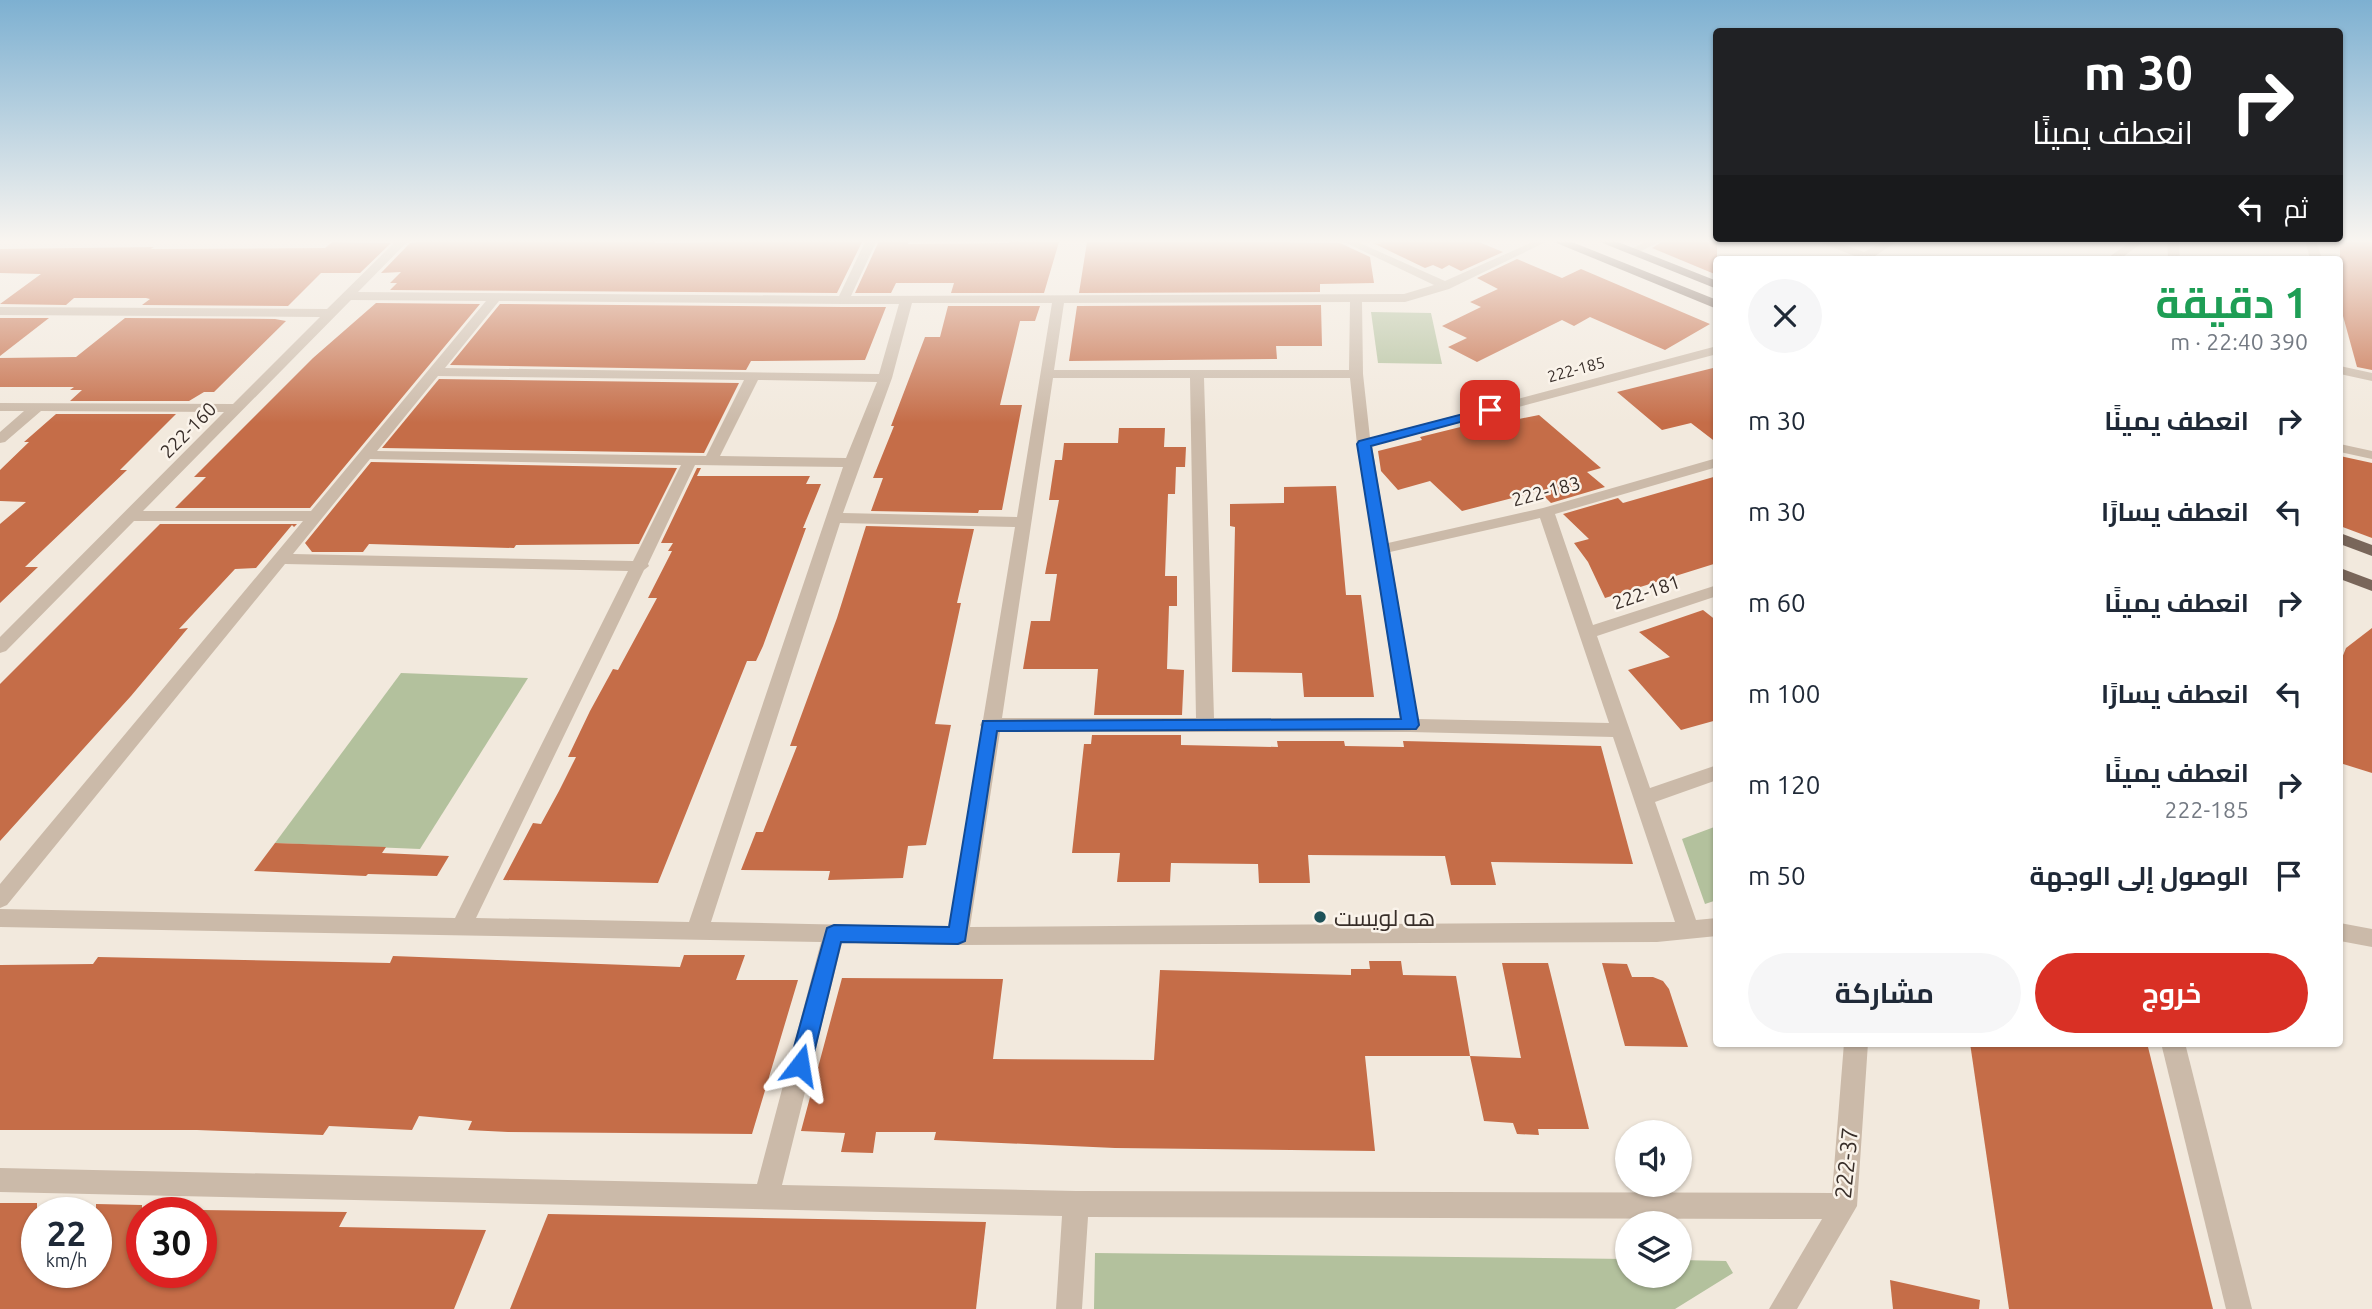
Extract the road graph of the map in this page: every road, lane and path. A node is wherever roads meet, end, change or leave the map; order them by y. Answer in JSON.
{"nodes":[{"id":1,"x":342,"y":301,"type":"edge"},
{"id":2,"x":493,"y":301,"type":"edge"},
{"id":3,"x":906,"y":301,"type":"edge"},
{"id":4,"x":1058,"y":301,"type":"edge"},
{"id":5,"x":1356,"y":301,"type":"edge"},
{"id":6,"x":1,"y":311,"type":"edge"},
{"id":7,"x":330,"y":313,"type":"junction"},
{"id":8,"x":1713,"y":351,"type":"edge"},
{"id":9,"x":2343,"y":371,"type":"edge"},
{"id":10,"x":434,"y":372,"type":"junction"},
{"id":11,"x":1045,"y":374,"type":"junction"},
{"id":12,"x":1356,"y":374,"type":"junction"},
{"id":13,"x":753,"y":376,"type":"junction"},
{"id":14,"x":1197,"y":376,"type":"junction"},
{"id":15,"x":2372,"y":377,"type":"edge"},
{"id":16,"x":885,"y":378,"type":"junction"},
{"id":17,"x":0,"y":407,"type":"edge"},
{"id":18,"x":38,"y":407,"type":"junction"},
{"id":19,"x":236,"y":408,"type":"junction"},
{"id":20,"x":0,"y":439,"type":"edge"},
{"id":21,"x":1364,"y":444,"type":"junction"},
{"id":22,"x":2343,"y":449,"type":"edge"},
{"id":23,"x":366,"y":455,"type":"junction"},
{"id":24,"x":2372,"y":455,"type":"edge"},
{"id":25,"x":690,"y":461,"type":"junction"},
{"id":26,"x":710,"y":462,"type":"junction"},
{"id":27,"x":852,"y":463,"type":"junction"},
{"id":28,"x":1713,"y":463,"type":"edge"},
{"id":29,"x":1546,"y":512,"type":"junction"},
{"id":30,"x":130,"y":516,"type":"junction"},
{"id":31,"x":316,"y":516,"type":"junction"},
{"id":32,"x":835,"y":518,"type":"junction"},
{"id":33,"x":1023,"y":523,"type":"junction"},
{"id":34,"x":2343,"y":539,"type":"edge"},
{"id":35,"x":1382,"y":549,"type":"junction"},
{"id":36,"x":2372,"y":551,"type":"edge"},
{"id":37,"x":281,"y":559,"type":"junction"},
{"id":38,"x":641,"y":566,"type":"junction"},
{"id":39,"x":2343,"y":572,"type":"edge"},
{"id":40,"x":2343,"y":573,"type":"edge"},
{"id":41,"x":2372,"y":576,"type":"edge"},
{"id":42,"x":2372,"y":586,"type":"edge"},
{"id":43,"x":1713,"y":591,"type":"edge"},
{"id":44,"x":1589,"y":633,"type":"junction"},
{"id":45,"x":0,"y":647,"type":"edge"},
{"id":46,"x":989,"y":725,"type":"junction"},
{"id":47,"x":1205,"y":725,"type":"junction"},
{"id":48,"x":1410,"y":725,"type":"junction"},
{"id":49,"x":1620,"y":730,"type":"junction"},
{"id":50,"x":1713,"y":773,"type":"edge"},
{"id":51,"x":1646,"y":797,"type":"junction"},
{"id":52,"x":0,"y":900,"type":"edge"},
{"id":53,"x":0,"y":918,"type":"edge"},
{"id":54,"x":461,"y":927,"type":"junction"},
{"id":55,"x":1713,"y":928,"type":"edge"},
{"id":56,"x":697,"y":930,"type":"junction"},
{"id":57,"x":1689,"y":931,"type":"junction"},
{"id":58,"x":834,"y":933,"type":"junction"},
{"id":59,"x":2343,"y":933,"type":"edge"},
{"id":60,"x":958,"y":936,"type":"junction"},
{"id":61,"x":2372,"y":938,"type":"edge"},
{"id":62,"x":1856,"y":1047,"type":"edge"},
{"id":63,"x":2174,"y":1047,"type":"edge"},
{"id":64,"x":0,"y":1180,"type":"edge"},
{"id":65,"x":766,"y":1197,"type":"junction"},
{"id":66,"x":1076,"y":1204,"type":"junction"},
{"id":67,"x":1844,"y":1206,"type":"junction"},
{"id":68,"x":1069,"y":1309,"type":"edge"},
{"id":69,"x":1782,"y":1309,"type":"edge"},
{"id":70,"x":2239,"y":1309,"type":"edge"}],
"edges":[{"from":1,"to":7,"type":"street","name":"222-160"},
{"from":2,"to":10,"type":"street"},
{"from":3,"to":16,"type":"street"},
{"from":4,"to":11,"type":"street"},
{"from":5,"to":12,"type":"street"},
{"from":6,"to":7,"type":"street"},
{"from":7,"to":19,"type":"street","name":"222-160"},
{"from":8,"to":21,"type":"street","name":"222-185"},
{"from":9,"to":15,"type":"street"},
{"from":10,"to":13,"type":"street"},
{"from":10,"to":23,"type":"street"},
{"from":11,"to":14,"type":"street"},
{"from":11,"to":33,"type":"street"},
{"from":12,"to":14,"type":"street"},
{"from":12,"to":21,"type":"street"},
{"from":13,"to":16,"type":"street"},
{"from":13,"to":26,"type":"street"},
{"from":14,"to":47,"type":"street"},
{"from":16,"to":27,"type":"street"},
{"from":17,"to":18,"type":"street"},
{"from":18,"to":19,"type":"street"},
{"from":18,"to":20,"type":"street"},
{"from":19,"to":30,"type":"street","name":"222-160"},
{"from":21,"to":35,"type":"street"},
{"from":22,"to":24,"type":"street"},
{"from":23,"to":25,"type":"street"},
{"from":23,"to":31,"type":"street"},
{"from":25,"to":26,"type":"street"},
{"from":25,"to":38,"type":"street"},
{"from":26,"to":27,"type":"street"},
{"from":27,"to":32,"type":"street"},
{"from":28,"to":29,"type":"street","name":"222-183"},
{"from":29,"to":35,"type":"street","name":"222-183"},
{"from":29,"to":44,"type":"street"},
{"from":30,"to":31,"type":"street"},
{"from":30,"to":45,"type":"street","name":"222-160"},
{"from":31,"to":37,"type":"street"},
{"from":32,"to":33,"type":"street"},
{"from":32,"to":56,"type":"street"},
{"from":33,"to":46,"type":"street"},
{"from":34,"to":36,"type":"main road"},
{"from":35,"to":48,"type":"street"},
{"from":37,"to":38,"type":"street"},
{"from":37,"to":52,"type":"street"},
{"from":38,"to":54,"type":"street"},
{"from":39,"to":41,"type":"main road"},
{"from":40,"to":42,"type":"main road"},
{"from":43,"to":44,"type":"street","name":"222-181"},
{"from":44,"to":49,"type":"street"},
{"from":46,"to":47,"type":"street"},
{"from":46,"to":60,"type":"street"},
{"from":47,"to":48,"type":"street"},
{"from":48,"to":49,"type":"street"},
{"from":49,"to":51,"type":"street"},
{"from":50,"to":51,"type":"street"},
{"from":51,"to":57,"type":"street"},
{"from":53,"to":54,"type":"street"},
{"from":54,"to":56,"type":"street"},
{"from":55,"to":57,"type":"street"},
{"from":56,"to":58,"type":"street"},
{"from":57,"to":60,"type":"street"},
{"from":58,"to":60,"type":"street"},
{"from":58,"to":65,"type":"street"},
{"from":59,"to":61,"type":"street"},
{"from":62,"to":67,"type":"street","name":"222-37"},
{"from":63,"to":70,"type":"street"},
{"from":64,"to":65,"type":"street"},
{"from":65,"to":66,"type":"street"},
{"from":66,"to":67,"type":"street"},
{"from":66,"to":68,"type":"street"},
{"from":67,"to":69,"type":"street","name":"222-37"}]}
